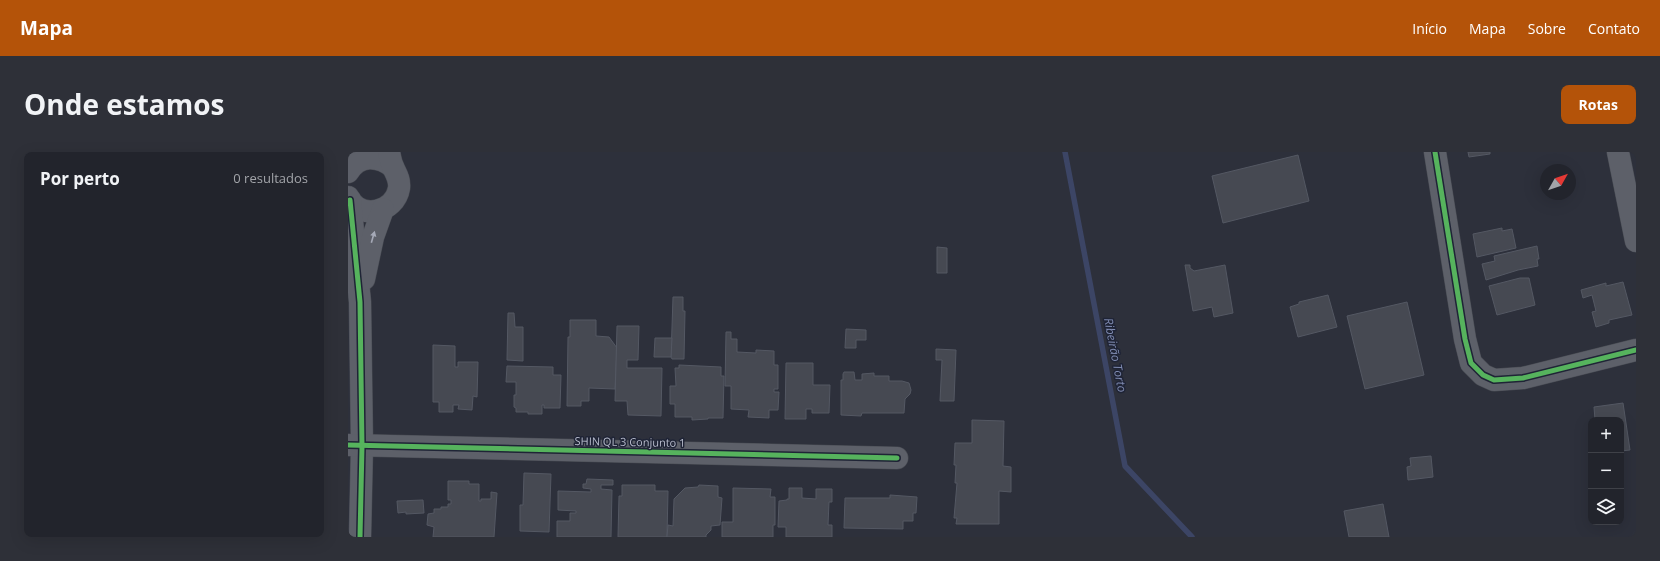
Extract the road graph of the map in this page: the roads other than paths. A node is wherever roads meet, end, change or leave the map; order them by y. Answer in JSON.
{"nodes":[{"id":1,"x":1435,"y":152,"type":"edge"},
{"id":2,"x":1618,"y":152,"type":"edge"},
{"id":3,"x":356,"y":160,"type":"edge"},
{"id":4,"x":391,"y":160,"type":"edge"},
{"id":5,"x":349,"y":199,"type":"edge"},
{"id":6,"x":384,"y":210,"type":"junction"},
{"id":7,"x":1636,"y":241,"type":"edge"},
{"id":8,"x":360,"y":302,"type":"junction"},
{"id":9,"x":1636,"y":350,"type":"edge"},
{"id":10,"x":355,"y":446,"type":"edge"},
{"id":11,"x":898,"y":458,"type":"dead end"},
{"id":12,"x":360,"y":537,"type":"edge"}],
"edges":[{"from":1,"to":9,"type":"street"},
{"from":2,"to":7,"type":"street"},
{"from":3,"to":4,"type":"street"},
{"from":4,"to":6,"type":"street"},
{"from":5,"to":6,"type":"street"},
{"from":5,"to":8,"type":"street"},
{"from":8,"to":6,"type":"street","one_way":true},
{"from":8,"to":10,"type":"street"},
{"from":10,"to":11,"type":"street","name":"SHIN QL 3 Conjunto 1"},
{"from":10,"to":12,"type":"street"}]}
